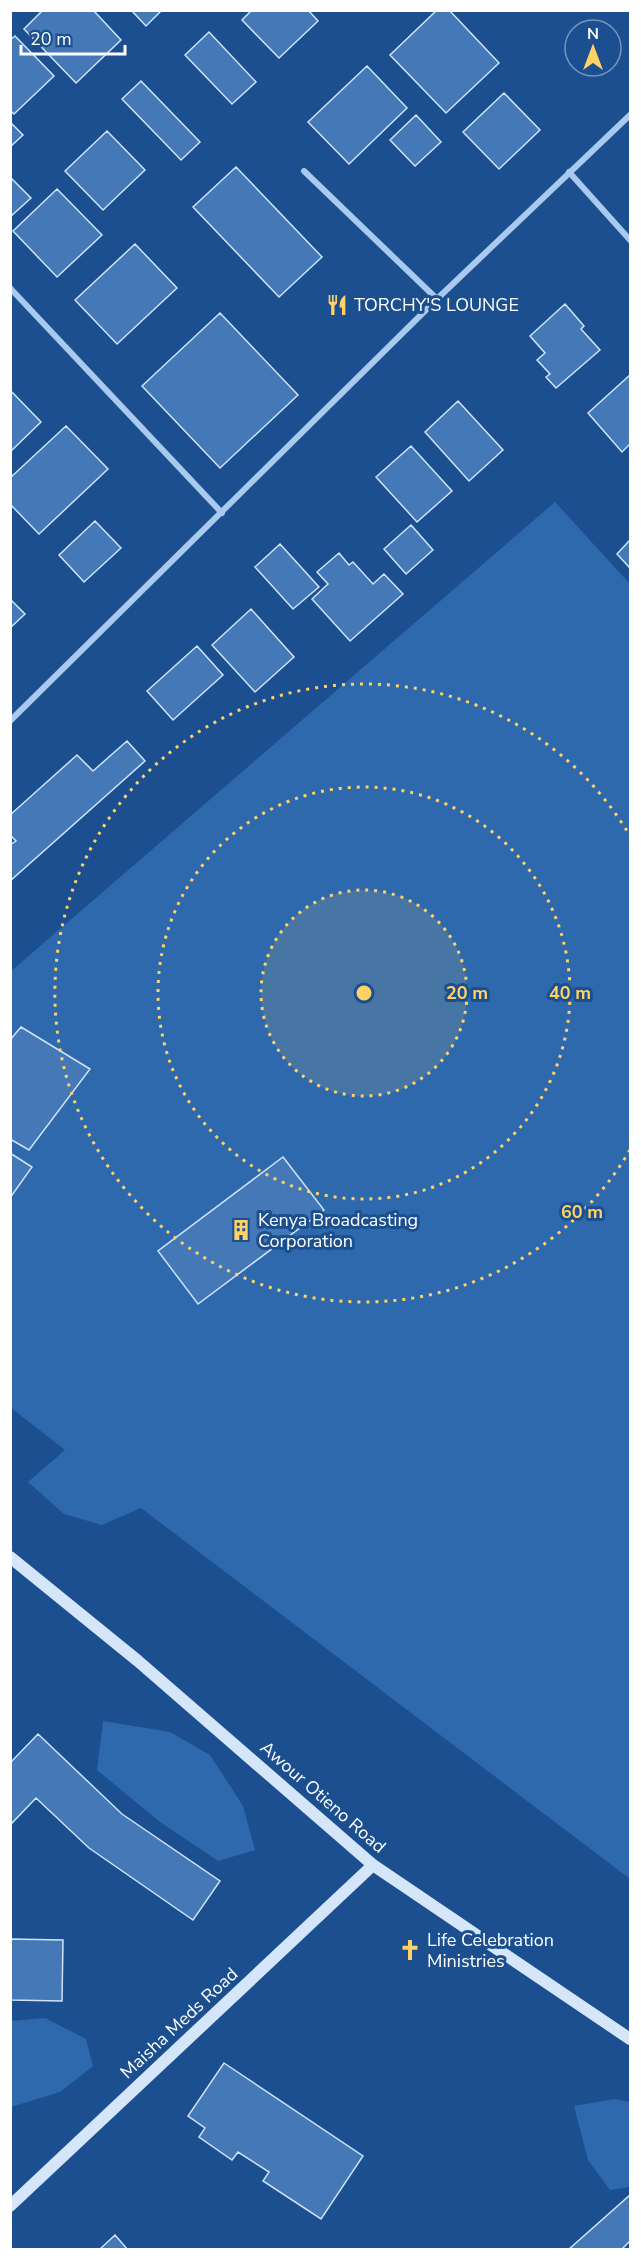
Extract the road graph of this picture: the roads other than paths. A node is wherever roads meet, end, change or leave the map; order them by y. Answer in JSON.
{"nodes":[{"id":1,"x":630,"y":115,"type":"edge"},
{"id":2,"x":304,"y":171,"type":"dead end"},
{"id":3,"x":569,"y":172,"type":"junction"},
{"id":4,"x":630,"y":240,"type":"edge"},
{"id":5,"x":10,"y":288,"type":"edge"},
{"id":6,"x":437,"y":299,"type":"junction"},
{"id":7,"x":222,"y":513,"type":"junction"},
{"id":8,"x":10,"y":721,"type":"edge"},
{"id":9,"x":10,"y":1557,"type":"edge"},
{"id":10,"x":373,"y":1865,"type":"junction"},
{"id":11,"x":630,"y":2039,"type":"edge"},
{"id":12,"x":10,"y":2206,"type":"edge"}],
"edges":[{"from":1,"to":3,"type":"street"},
{"from":2,"to":6,"type":"street"},
{"from":3,"to":4,"type":"street"},
{"from":3,"to":6,"type":"street"},
{"from":5,"to":7,"type":"street"},
{"from":6,"to":7,"type":"street"},
{"from":7,"to":8,"type":"street"},
{"from":9,"to":10,"type":"main road","name":"Awour Otieno Road"},
{"from":10,"to":11,"type":"main road","name":"Awour Otieno Road"},
{"from":10,"to":12,"type":"main road","name":"Maisha Meds Road"}]}
